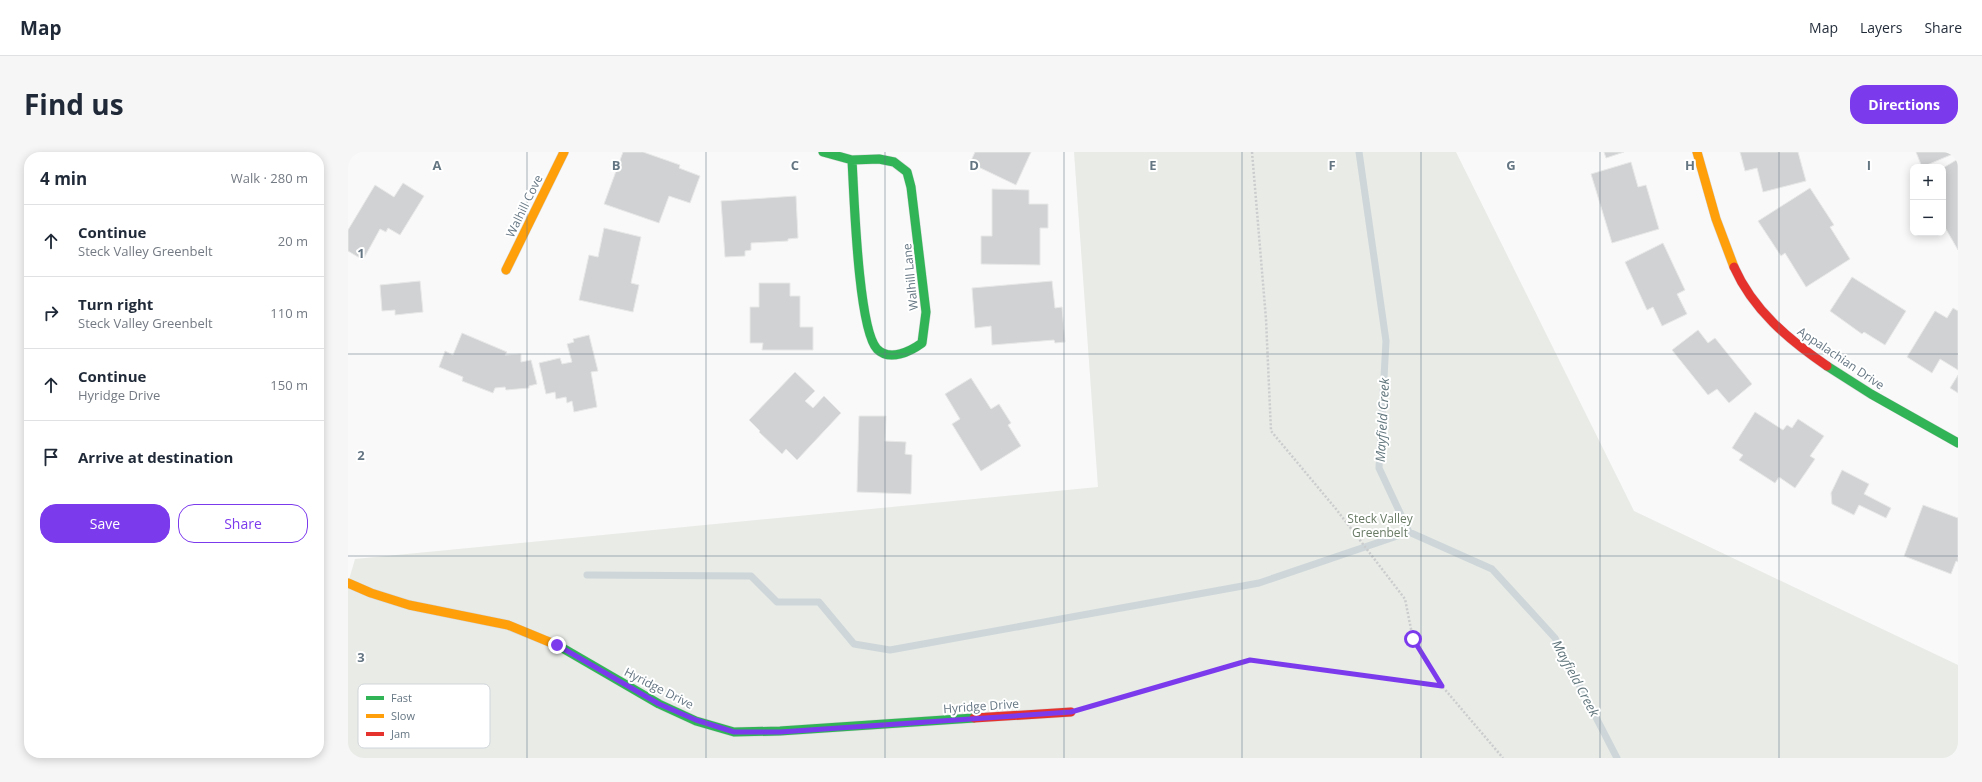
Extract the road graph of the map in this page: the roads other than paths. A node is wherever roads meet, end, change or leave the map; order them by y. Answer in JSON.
{"nodes":[{"id":1,"x":564,"y":152,"type":"edge"},
{"id":2,"x":823,"y":152,"type":"edge"},
{"id":3,"x":1697,"y":152,"type":"edge"},
{"id":4,"x":852,"y":160,"type":"junction"},
{"id":5,"x":506,"y":270,"type":"dead end"},
{"id":6,"x":1958,"y":443,"type":"edge"},
{"id":7,"x":348,"y":583,"type":"edge"},
{"id":8,"x":1071,"y":712,"type":"road end"}],
"edges":[{"from":1,"to":5,"type":"street","name":"Walhill Cove"},
{"from":2,"to":4,"type":"street","name":"Walhill Lane"},
{"from":3,"to":6,"type":"street","name":"Appalachian Drive"},
{"from":4,"to":4,"type":"street","name":"Walhill Lane"},
{"from":7,"to":8,"type":"street","name":"Hyridge Drive"}]}
